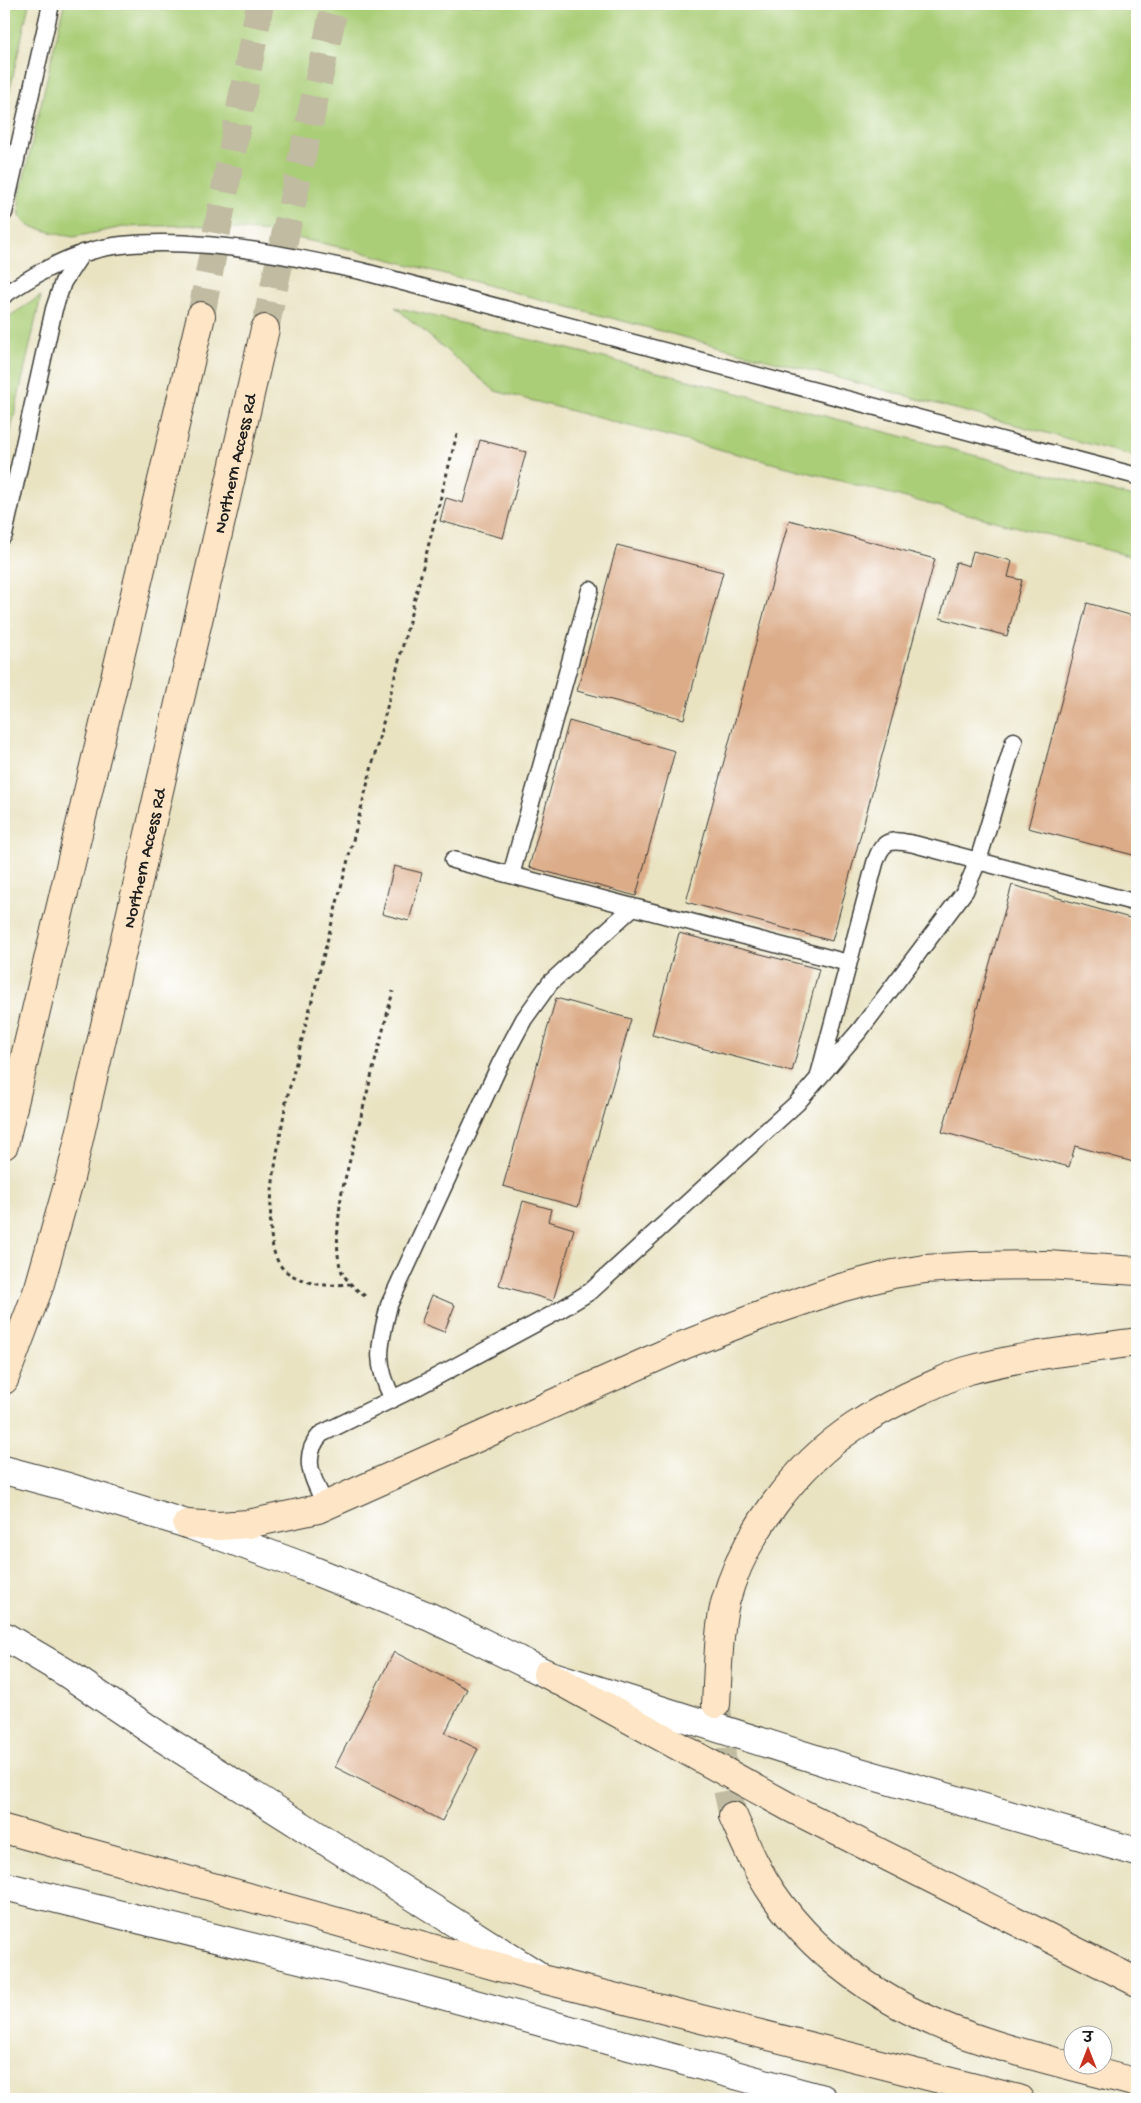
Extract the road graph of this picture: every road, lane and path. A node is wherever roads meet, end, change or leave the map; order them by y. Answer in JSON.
{"nodes":[{"id":1,"x":51,"y":4,"type":"edge"},
{"id":2,"x":4,"y":212,"type":"edge"},
{"id":3,"x":82,"y":253,"type":"junction"},
{"id":4,"x":4,"y":295,"type":"edge"},
{"id":5,"x":200,"y":316,"type":"tunnel mouth"},
{"id":6,"x":265,"y":329,"type":"tunnel mouth"},
{"id":7,"x":457,"y":434,"type":"dead end"},
{"id":8,"x":1137,"y":476,"type":"edge"},
{"id":9,"x":4,"y":536,"type":"edge"},
{"id":10,"x":590,"y":590,"type":"dead end"},
{"id":11,"x":1014,"y":741,"type":"dead end"},
{"id":12,"x":453,"y":860,"type":"dead end"},
{"id":13,"x":978,"y":861,"type":"junction"},
{"id":14,"x":511,"y":875,"type":"junction"},
{"id":15,"x":1137,"y":903,"type":"edge"},
{"id":16,"x":633,"y":907,"type":"junction"},
{"id":17,"x":848,"y":963,"type":"junction"},
{"id":18,"x":393,"y":991,"type":"dead end"},
{"id":19,"x":818,"y":1080,"type":"junction"},
{"id":20,"x":4,"y":1145,"type":"edge"},
{"id":21,"x":1137,"y":1271,"type":"edge"},
{"id":22,"x":352,"y":1284,"type":"junction"},
{"id":23,"x":388,"y":1311,"type":"junction"},
{"id":24,"x":1137,"y":1342,"type":"edge"},
{"id":25,"x":4,"y":1380,"type":"edge"},
{"id":26,"x":393,"y":1399,"type":"junction"},
{"id":27,"x":4,"y":1470,"type":"edge"},
{"id":28,"x":326,"y":1506,"type":"junction"},
{"id":29,"x":187,"y":1524,"type":"junction"},
{"id":30,"x":4,"y":1636,"type":"edge"},
{"id":31,"x":547,"y":1674,"type":"junction"},
{"id":32,"x":716,"y":1704,"type":"tunnel mouth"},
{"id":33,"x":733,"y":1816,"type":"tunnel mouth"},
{"id":34,"x":4,"y":1829,"type":"edge"},
{"id":35,"x":1137,"y":1852,"type":"edge"},
{"id":36,"x":4,"y":1886,"type":"edge"},
{"id":37,"x":546,"y":1980,"type":"junction"},
{"id":38,"x":1137,"y":1982,"type":"edge"},
{"id":39,"x":1137,"y":2083,"type":"edge"},
{"id":40,"x":823,"y":2099,"type":"edge"},
{"id":41,"x":1019,"y":2099,"type":"edge"}],
"edges":[{"from":1,"to":2,"type":"lane"},
{"from":3,"to":4,"type":"lane"},
{"from":3,"to":8,"type":"lane"},
{"from":3,"to":9,"type":"lane"},
{"from":5,"to":20,"type":"main road"},
{"from":6,"to":25,"type":"main road","name":"Northern Access Rd"},
{"from":7,"to":22,"type":"path"},
{"from":10,"to":14,"type":"lane"},
{"from":11,"to":13,"type":"lane"},
{"from":12,"to":14,"type":"lane"},
{"from":13,"to":15,"type":"lane"},
{"from":13,"to":17,"type":"lane"},
{"from":13,"to":19,"type":"lane"},
{"from":14,"to":16,"type":"lane"},
{"from":16,"to":17,"type":"lane"},
{"from":16,"to":23,"type":"lane"},
{"from":17,"to":19,"type":"lane"},
{"from":18,"to":22,"type":"path"},
{"from":19,"to":26,"type":"lane"},
{"from":21,"to":28,"type":"main road"},
{"from":22,"to":23,"type":"path"},
{"from":23,"to":26,"type":"lane"},
{"from":24,"to":32,"type":"main road"},
{"from":26,"to":28,"type":"lane"},
{"from":27,"to":29,"type":"street"},
{"from":28,"to":29,"type":"main road"},
{"from":29,"to":31,"type":"street"},
{"from":30,"to":37,"type":"street"},
{"from":31,"to":35,"type":"street"},
{"from":31,"to":38,"type":"main road"},
{"from":33,"to":39,"type":"main road"},
{"from":34,"to":37,"type":"main road"},
{"from":36,"to":40,"type":"street"},
{"from":37,"to":41,"type":"main road"}]}
